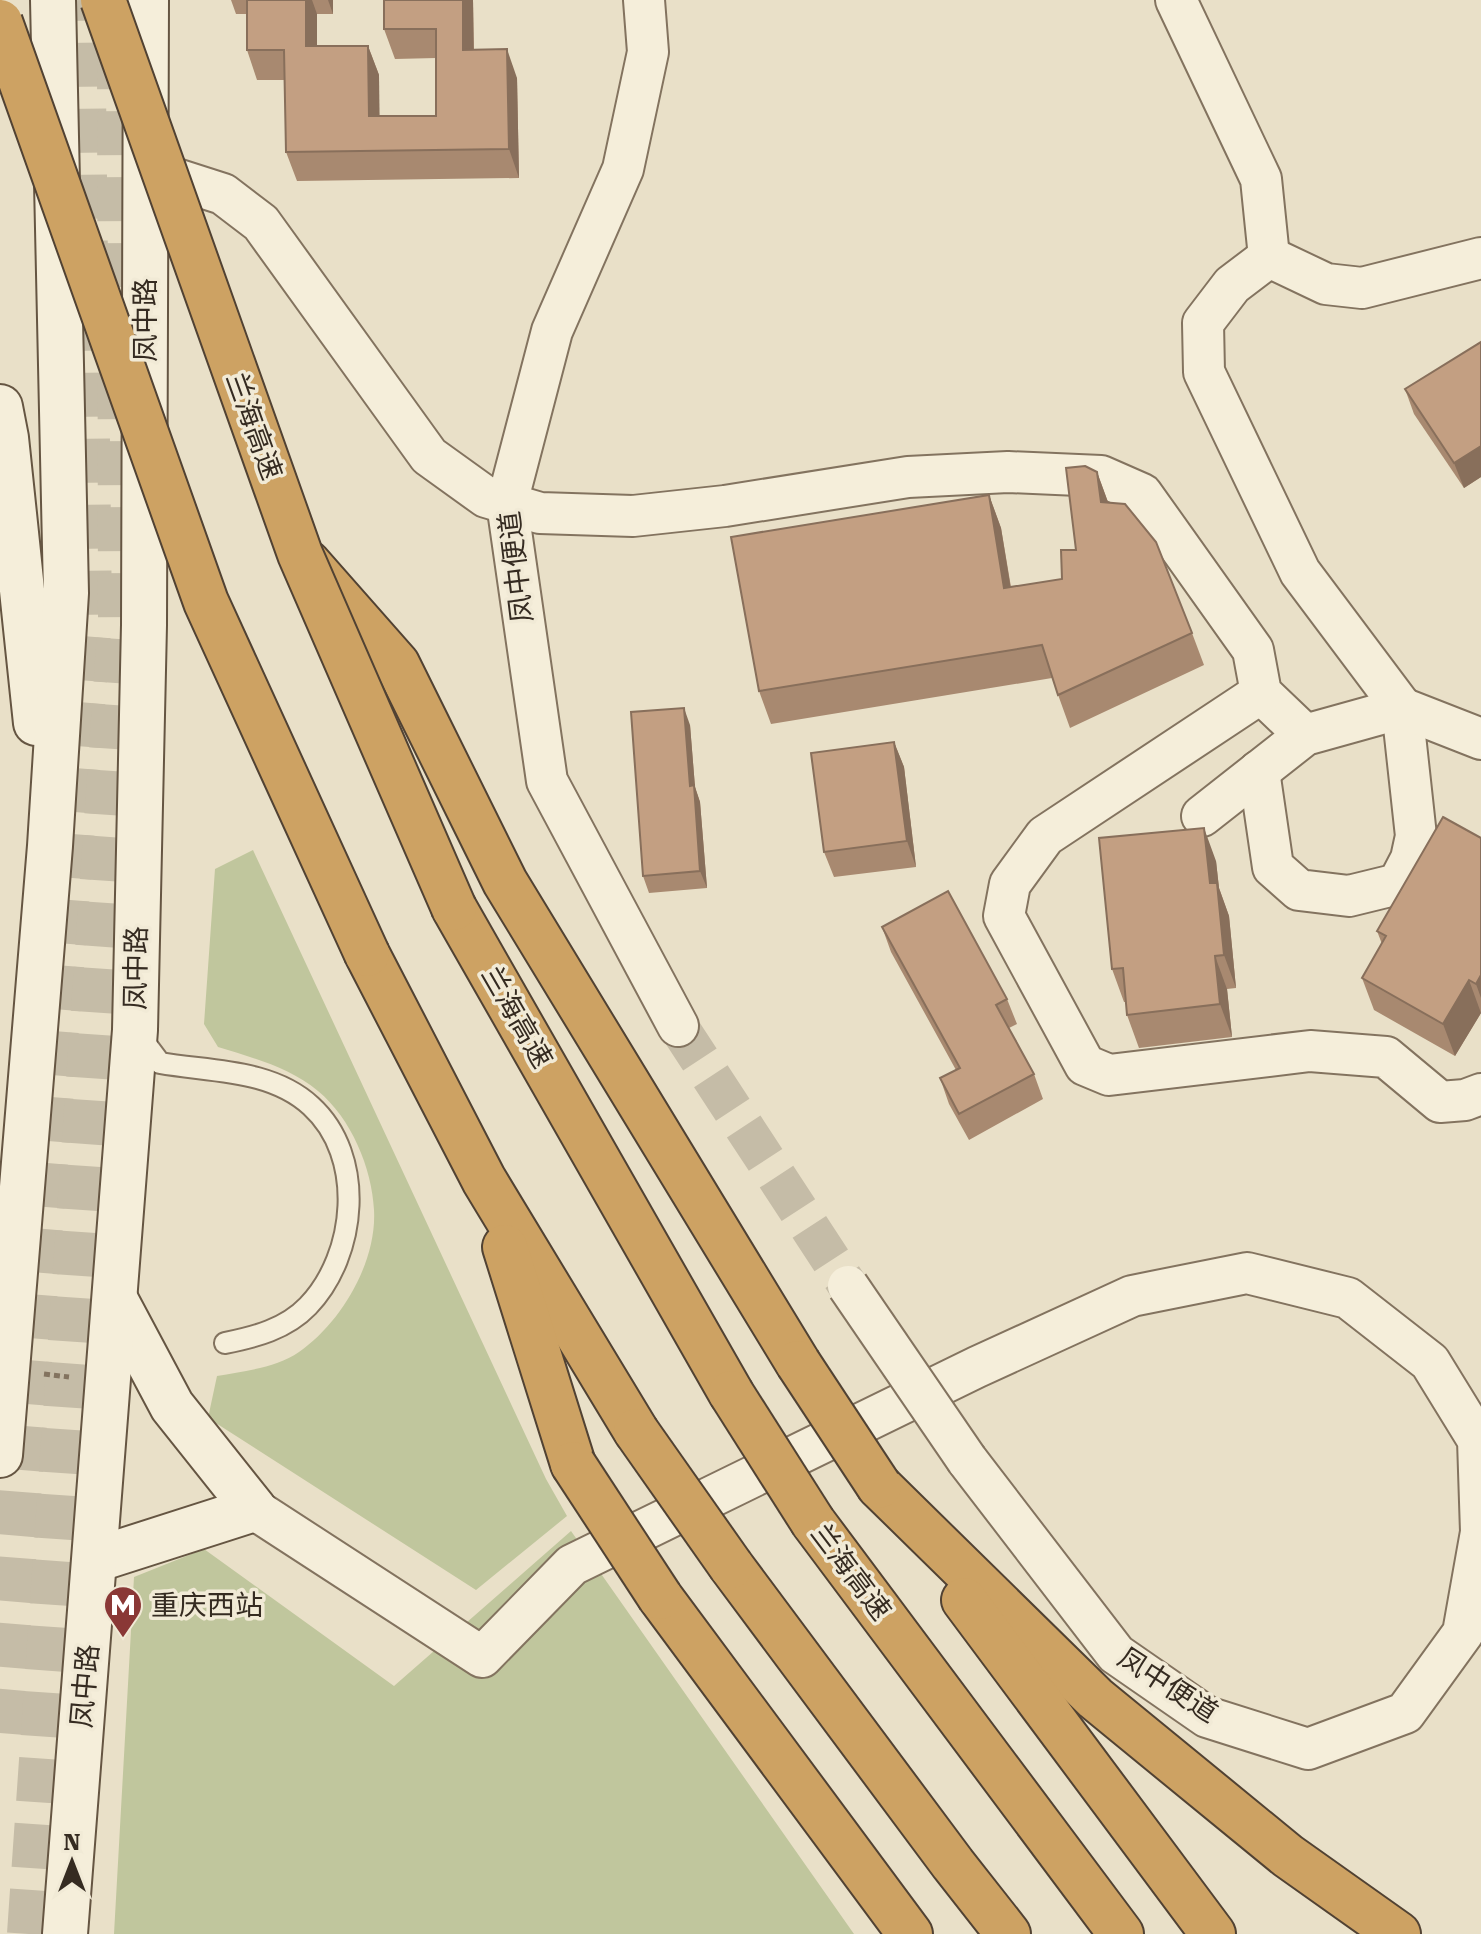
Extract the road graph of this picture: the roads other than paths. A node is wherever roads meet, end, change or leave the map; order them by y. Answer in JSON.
{"nodes":[{"id":1,"x":53,"y":0,"type":"edge"},
{"id":2,"x":103,"y":0,"type":"edge"},
{"id":3,"x":146,"y":0,"type":"edge"},
{"id":4,"x":644,"y":0,"type":"edge"},
{"id":5,"x":1176,"y":0,"type":"edge"},
{"id":6,"x":0,"y":22,"type":"edge"},
{"id":7,"x":145,"y":169,"type":"junction"},
{"id":8,"x":1269,"y":257,"type":"junction"},
{"id":9,"x":1481,"y":258,"type":"edge"},
{"id":10,"x":0,"y":407,"type":"edge"},
{"id":11,"x":507,"y":503,"type":"junction"},
{"id":12,"x":300,"y":554,"type":"junction"},
{"id":13,"x":1261,"y":693,"type":"junction"},
{"id":14,"x":1402,"y":708,"type":"junction"},
{"id":15,"x":1305,"y":735,"type":"junction"},
{"id":16,"x":1479,"y":742,"type":"edge"},
{"id":17,"x":1259,"y":771,"type":"junction"},
{"id":18,"x":1202,"y":816,"type":"dead end"},
{"id":19,"x":50,"y":846,"type":"junction"},
{"id":20,"x":678,"y":1026,"type":"tunnel mouth"},
{"id":21,"x":135,"y":1030,"type":"junction"},
{"id":22,"x":1481,"y":1094,"type":"edge"},
{"id":23,"x":484,"y":1180,"type":"junction"},
{"id":24,"x":848,"y":1286,"type":"tunnel mouth"},
{"id":25,"x":115,"y":1299,"type":"junction"},
{"id":26,"x":225,"y":1343,"type":"dead end"},
{"id":27,"x":0,"y":1455,"type":"edge"},
{"id":28,"x":879,"y":1486,"type":"junction"},
{"id":29,"x":254,"y":1509,"type":"junction"},
{"id":30,"x":95,"y":1560,"type":"junction"},
{"id":31,"x":65,"y":1934,"type":"edge"},
{"id":32,"x":910,"y":1934,"type":"edge"},
{"id":33,"x":1008,"y":1934,"type":"edge"},
{"id":34,"x":1121,"y":1934,"type":"edge"},
{"id":35,"x":1213,"y":1934,"type":"edge"},
{"id":36,"x":1398,"y":1934,"type":"edge"}],
"edges":[{"from":1,"to":19,"type":"main road"},
{"from":2,"to":12,"type":"highway","name":"兰海高速","bridge":true},
{"from":3,"to":7,"type":"main road","name":"凤中路"},
{"from":4,"to":11,"type":"street","name":"凤中便道"},
{"from":5,"to":8,"type":"street"},
{"from":6,"to":23,"type":"highway","bridge":true},
{"from":7,"to":11,"type":"street"},
{"from":7,"to":21,"type":"main road","name":"凤中路"},
{"from":8,"to":9,"type":"street"},
{"from":8,"to":14,"type":"street"},
{"from":10,"to":19,"type":"main road"},
{"from":11,"to":13,"type":"street"},
{"from":11,"to":20,"type":"street","name":"凤中便道"},
{"from":12,"to":28,"type":"highway","bridge":true},
{"from":12,"to":34,"type":"highway","name":"兰海高速","bridge":true},
{"from":13,"to":15,"type":"street"},
{"from":13,"to":22,"type":"street"},
{"from":14,"to":15,"type":"street"},
{"from":14,"to":16,"type":"street"},
{"from":14,"to":17,"type":"street"},
{"from":15,"to":17,"type":"street"},
{"from":17,"to":18,"type":"street"},
{"from":19,"to":27,"type":"main road"},
{"from":21,"to":25,"type":"main road","name":"凤中路"},
{"from":21,"to":26,"type":"lane"},
{"from":23,"to":32,"type":"highway","bridge":true},
{"from":23,"to":33,"type":"highway","bridge":true},
{"from":24,"to":29,"type":"street","name":"凤中便道","bridge":true},
{"from":25,"to":29,"type":"main road"},
{"from":25,"to":30,"type":"main road","name":"凤中路"},
{"from":28,"to":35,"type":"highway"},
{"from":28,"to":36,"type":"highway"},
{"from":29,"to":30,"type":"main road"},
{"from":30,"to":31,"type":"main road","name":"凤中路"}]}
